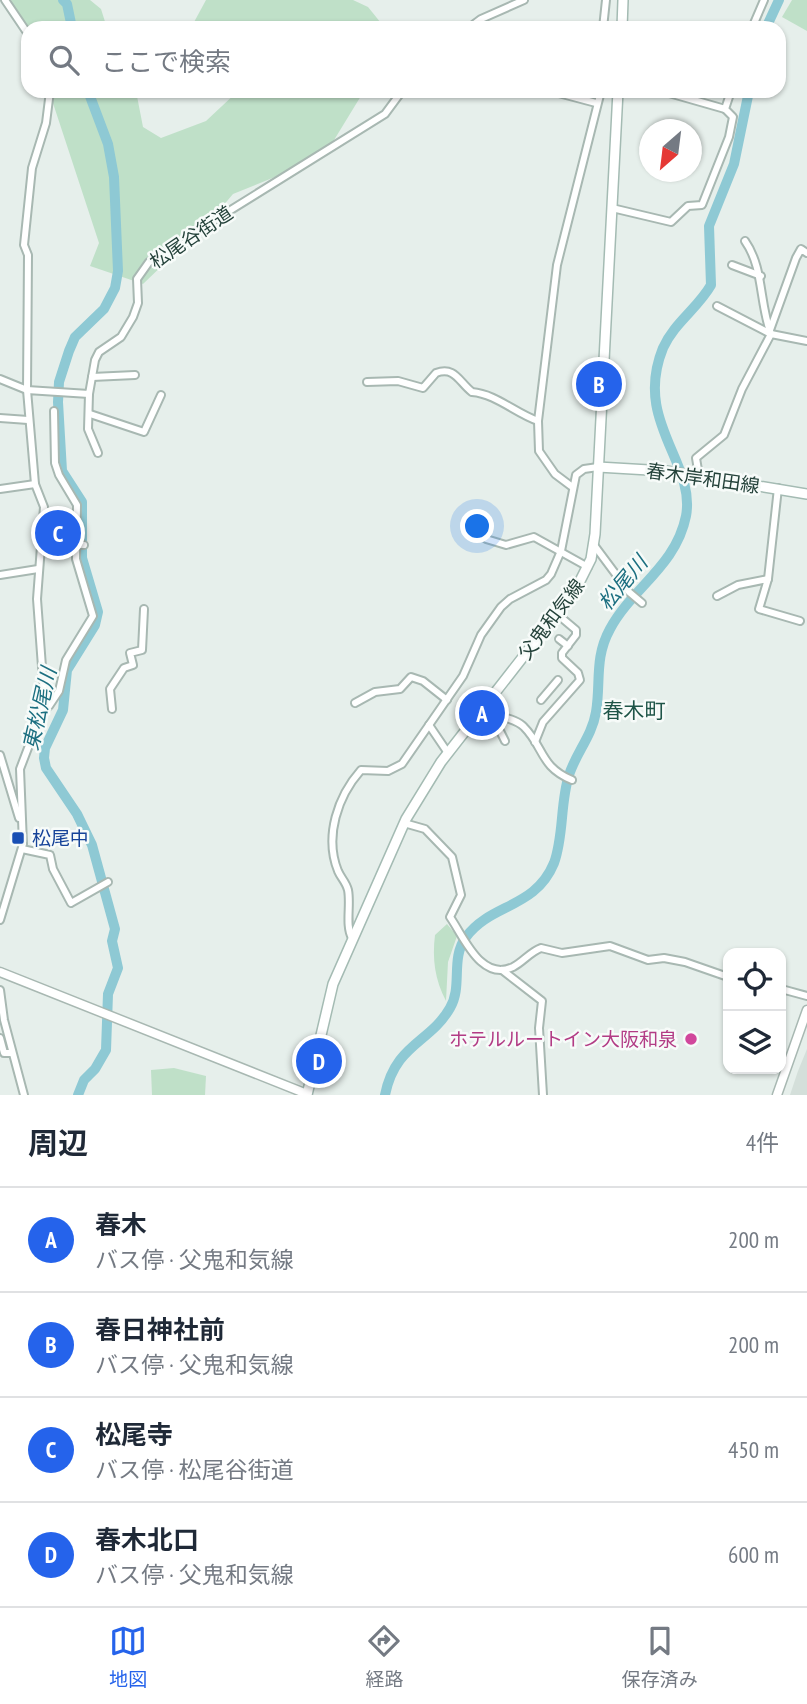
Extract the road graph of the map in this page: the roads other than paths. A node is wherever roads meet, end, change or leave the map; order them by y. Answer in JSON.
{"nodes":[{"id":1,"x":5,"y":0,"type":"edge"},
{"id":2,"x":524,"y":0,"type":"edge"},
{"id":3,"x":606,"y":0,"type":"edge"},
{"id":4,"x":623,"y":0,"type":"edge"},
{"id":5,"x":764,"y":0,"type":"edge"},
{"id":6,"x":478,"y":21,"type":"edge"},
{"id":7,"x":604,"y":21,"type":"edge"},
{"id":8,"x":622,"y":21,"type":"edge"},
{"id":9,"x":755,"y":21,"type":"edge"},
{"id":10,"x":21,"y":24,"type":"edge"},
{"id":11,"x":49,"y":98,"type":"edge"},
{"id":12,"x":397,"y":98,"type":"edge"},
{"id":13,"x":577,"y":98,"type":"edge"},
{"id":14,"x":598,"y":98,"type":"edge"},
{"id":15,"x":618,"y":98,"type":"edge"},
{"id":16,"x":686,"y":98,"type":"edge"},
{"id":17,"x":729,"y":98,"type":"edge"},
{"id":18,"x":596,"y":103,"type":"junction"},
{"id":19,"x":725,"y":109,"type":"junction"},
{"id":20,"x":612,"y":208,"type":"junction"},
{"id":21,"x":745,"y":241,"type":"dead end"},
{"id":22,"x":807,"y":253,"type":"edge"},
{"id":23,"x":732,"y":265,"type":"dead end"},
{"id":24,"x":761,"y":276,"type":"junction"},
{"id":25,"x":717,"y":306,"type":"dead end"},
{"id":26,"x":770,"y":332,"type":"junction"},
{"id":27,"x":807,"y":341,"type":"edge"},
{"id":28,"x":135,"y":375,"type":"dead end"},
{"id":29,"x":92,"y":377,"type":"junction"},
{"id":30,"x":0,"y":379,"type":"edge"},
{"id":31,"x":367,"y":382,"type":"dead end"},
{"id":32,"x":27,"y":390,"type":"junction"},
{"id":33,"x":89,"y":394,"type":"junction"},
{"id":34,"x":161,"y":395,"type":"dead end"},
{"id":35,"x":54,"y":411,"type":"dead end"},
{"id":36,"x":90,"y":414,"type":"junction"},
{"id":37,"x":0,"y":418,"type":"edge"},
{"id":38,"x":28,"y":420,"type":"junction"},
{"id":39,"x":538,"y":421,"type":"junction"},
{"id":40,"x":98,"y":453,"type":"dead end"},
{"id":41,"x":598,"y":467,"type":"junction"},
{"id":42,"x":696,"y":475,"type":"junction"},
{"id":43,"x":35,"y":484,"type":"junction"},
{"id":44,"x":571,"y":486,"type":"junction"},
{"id":45,"x":0,"y":488,"type":"edge"},
{"id":46,"x":778,"y":488,"type":"junction"},
{"id":47,"x":807,"y":494,"type":"edge"},
{"id":48,"x":486,"y":540,"type":"dead end"},
{"id":49,"x":42,"y":543,"type":"junction"},
{"id":50,"x":80,"y":545,"type":"junction"},
{"id":51,"x":594,"y":545,"type":"junction"},
{"id":52,"x":561,"y":551,"type":"junction"},
{"id":53,"x":588,"y":567,"type":"junction"},
{"id":54,"x":38,"y":569,"type":"junction"},
{"id":55,"x":0,"y":575,"type":"edge"},
{"id":56,"x":768,"y":579,"type":"junction"},
{"id":57,"x":717,"y":596,"type":"dead end"},
{"id":58,"x":641,"y":603,"type":"dead end"},
{"id":59,"x":144,"y":609,"type":"dead end"},
{"id":60,"x":557,"y":614,"type":"junction"},
{"id":61,"x":800,"y":621,"type":"dead end"},
{"id":62,"x":559,"y":639,"type":"dead end"},
{"id":63,"x":568,"y":646,"type":"junction"},
{"id":64,"x":558,"y":680,"type":"dead end"},
{"id":65,"x":550,"y":690,"type":"junction"},
{"id":66,"x":447,"y":700,"type":"junction"},
{"id":67,"x":541,"y":700,"type":"dead end"},
{"id":68,"x":562,"y":700,"type":"junction"},
{"id":69,"x":355,"y":703,"type":"dead end"},
{"id":70,"x":44,"y":706,"type":"junction"},
{"id":71,"x":112,"y":709,"type":"dead end"},
{"id":72,"x":482,"y":709,"type":"junction"},
{"id":73,"x":492,"y":715,"type":"junction"},
{"id":74,"x":429,"y":725,"type":"junction"},
{"id":75,"x":505,"y":741,"type":"dead end"},
{"id":76,"x":535,"y":741,"type":"junction"},
{"id":77,"x":448,"y":753,"type":"junction"},
{"id":78,"x":0,"y":755,"type":"edge"},
{"id":79,"x":572,"y":780,"type":"dead end"},
{"id":80,"x":404,"y":823,"type":"junction"},
{"id":81,"x":22,"y":830,"type":"junction"},
{"id":82,"x":22,"y":849,"type":"junction"},
{"id":83,"x":108,"y":882,"type":"dead end"},
{"id":84,"x":0,"y":920,"type":"edge"},
{"id":85,"x":352,"y":938,"type":"junction"},
{"id":86,"x":502,"y":970,"type":"junction"},
{"id":87,"x":0,"y":972,"type":"edge"},
{"id":88,"x":723,"y":976,"type":"edge"},
{"id":89,"x":0,"y":990,"type":"edge"},
{"id":90,"x":786,"y":990,"type":"edge"},
{"id":91,"x":807,"y":996,"type":"edge"},
{"id":92,"x":807,"y":1010,"type":"edge"},
{"id":93,"x":0,"y":1038,"type":"edge"},
{"id":94,"x":12,"y":1053,"type":"junction"},
{"id":95,"x":24,"y":1095,"type":"edge"},
{"id":96,"x":308,"y":1095,"type":"edge"},
{"id":97,"x":543,"y":1095,"type":"edge"},
{"id":98,"x":777,"y":1095,"type":"edge"}],
"edges":[{"from":1,"to":10,"type":"street"},
{"from":2,"to":6,"type":"street"},
{"from":3,"to":7,"type":"street"},
{"from":4,"to":8,"type":"main road"},
{"from":5,"to":9,"type":"street"},
{"from":11,"to":32,"type":"street"},
{"from":12,"to":29,"type":"street","name":"松尾谷街道"},
{"from":13,"to":18,"type":"street"},
{"from":14,"to":18,"type":"street"},
{"from":15,"to":20,"type":"main road","name":"父鬼和気線"},
{"from":16,"to":19,"type":"street"},
{"from":17,"to":19,"type":"street"},
{"from":18,"to":39,"type":"street"},
{"from":19,"to":20,"type":"street"},
{"from":20,"to":41,"type":"main road","name":"父鬼和気線"},
{"from":21,"to":24,"type":"street"},
{"from":22,"to":26,"type":"street"},
{"from":23,"to":24,"type":"street"},
{"from":24,"to":26,"type":"street"},
{"from":25,"to":26,"type":"street"},
{"from":26,"to":27,"type":"street"},
{"from":26,"to":42,"type":"street"},
{"from":28,"to":29,"type":"street"},
{"from":29,"to":33,"type":"street","name":"松尾谷街道"},
{"from":30,"to":32,"type":"street"},
{"from":31,"to":39,"type":"street"},
{"from":32,"to":33,"type":"street"},
{"from":32,"to":38,"type":"street"},
{"from":33,"to":36,"type":"street","name":"松尾谷街道"},
{"from":34,"to":36,"type":"street"},
{"from":35,"to":50,"type":"street"},
{"from":36,"to":40,"type":"street","name":"松尾谷街道"},
{"from":37,"to":38,"type":"street"},
{"from":38,"to":43,"type":"street"},
{"from":39,"to":44,"type":"street"},
{"from":41,"to":42,"type":"main road","name":"春木岸和田線"},
{"from":41,"to":44,"type":"street"},
{"from":41,"to":51,"type":"main road","name":"父鬼和気線"},
{"from":42,"to":46,"type":"main road","name":"春木岸和田線"},
{"from":43,"to":45,"type":"street"},
{"from":43,"to":49,"type":"street"},
{"from":44,"to":52,"type":"street"},
{"from":46,"to":47,"type":"main road","name":"春木岸和田線"},
{"from":46,"to":56,"type":"street"},
{"from":48,"to":52,"type":"street"},
{"from":49,"to":50,"type":"street"},
{"from":49,"to":54,"type":"street"},
{"from":50,"to":70,"type":"street"},
{"from":51,"to":53,"type":"main road","name":"父鬼和気線"},
{"from":51,"to":58,"type":"street"},
{"from":52,"to":53,"type":"street"},
{"from":52,"to":66,"type":"street"},
{"from":53,"to":60,"type":"main road","name":"父鬼和気線"},
{"from":54,"to":55,"type":"street"},
{"from":54,"to":70,"type":"street"},
{"from":56,"to":57,"type":"street"},
{"from":56,"to":61,"type":"street"},
{"from":59,"to":71,"type":"street"},
{"from":60,"to":63,"type":"street"},
{"from":60,"to":72,"type":"main road","name":"父鬼和気線"},
{"from":62,"to":63,"type":"street"},
{"from":63,"to":68,"type":"street"},
{"from":64,"to":65,"type":"street"},
{"from":65,"to":67,"type":"street"},
{"from":65,"to":68,"type":"street"},
{"from":66,"to":69,"type":"street"},
{"from":66,"to":74,"type":"street"},
{"from":68,"to":76,"type":"street"},
{"from":70,"to":81,"type":"street"},
{"from":72,"to":73,"type":"street"},
{"from":72,"to":77,"type":"main road","name":"父鬼和気線"},
{"from":73,"to":75,"type":"street"},
{"from":73,"to":76,"type":"street"},
{"from":74,"to":77,"type":"street"},
{"from":74,"to":85,"type":"street"},
{"from":76,"to":79,"type":"street"},
{"from":77,"to":80,"type":"main road","name":"父鬼和気線"},
{"from":78,"to":81,"type":"street"},
{"from":80,"to":85,"type":"main road","name":"父鬼和気線"},
{"from":80,"to":86,"type":"street"},
{"from":81,"to":82,"type":"street"},
{"from":82,"to":83,"type":"street"},
{"from":82,"to":84,"type":"street"},
{"from":85,"to":96,"type":"main road","name":"父鬼和気線"},
{"from":86,"to":88,"type":"street"},
{"from":86,"to":97,"type":"street"},
{"from":87,"to":96,"type":"street"},
{"from":89,"to":94,"type":"street"},
{"from":90,"to":91,"type":"street"},
{"from":92,"to":98,"type":"street"},
{"from":93,"to":94,"type":"street"},
{"from":94,"to":95,"type":"street"}]}
